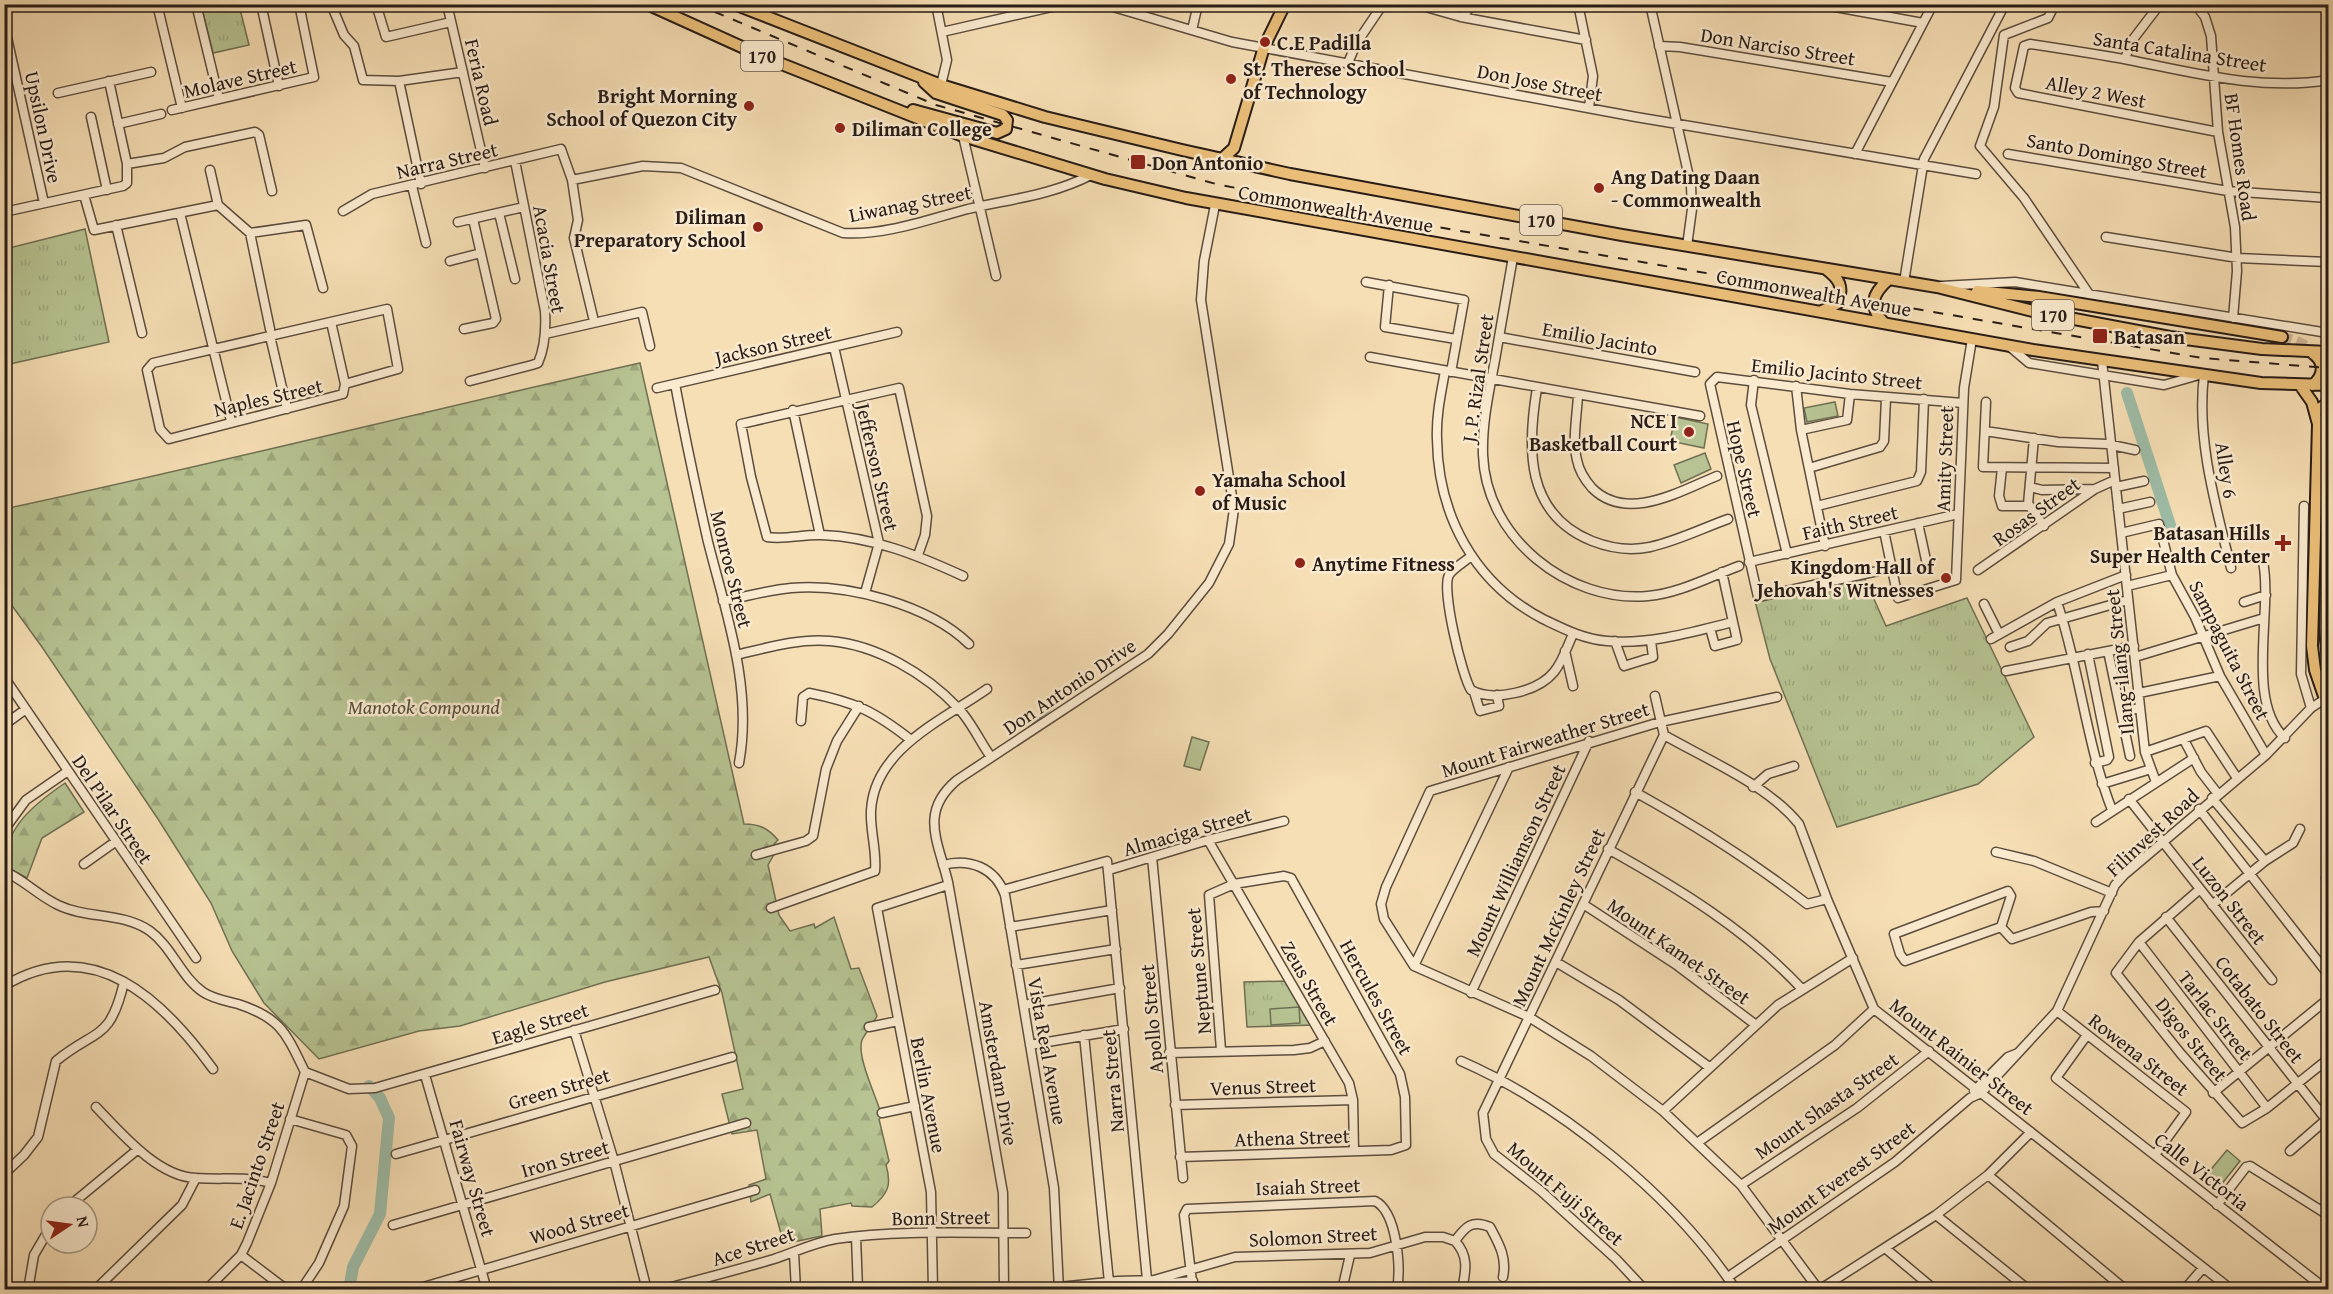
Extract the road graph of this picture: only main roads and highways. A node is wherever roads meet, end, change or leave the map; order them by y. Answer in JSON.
{"nodes":[{"id":1,"x":647,"y":4,"type":"edge"},
{"id":2,"x":734,"y":4,"type":"edge"},
{"id":3,"x":1285,"y":4,"type":"edge"},
{"id":4,"x":917,"y":75,"type":"junction"},
{"id":5,"x":879,"y":102,"type":"junction"},
{"id":6,"x":1234,"y":148,"type":"junction"},
{"id":7,"x":1222,"y":159,"type":"junction"},
{"id":8,"x":1241,"y":163,"type":"junction"},
{"id":9,"x":1824,"y":268,"type":"junction"},
{"id":10,"x":1889,"y":279,"type":"junction"},
{"id":11,"x":1937,"y":287,"type":"junction"},
{"id":12,"x":1822,"y":311,"type":"junction"},
{"id":13,"x":1884,"y":323,"type":"junction"},
{"id":14,"x":2282,"y":337,"type":"tunnel mouth"},
{"id":15,"x":2311,"y":352,"type":"junction"},
{"id":16,"x":2328,"y":352,"type":"edge"},
{"id":17,"x":2300,"y":385,"type":"junction"},
{"id":18,"x":2313,"y":385,"type":"junction"},
{"id":19,"x":2328,"y":385,"type":"edge"},
{"id":20,"x":2328,"y":403,"type":"edge"},
{"id":21,"x":2316,"y":411,"type":"junction"},
{"id":22,"x":2328,"y":506,"type":"edge"},
{"id":23,"x":2328,"y":660,"type":"edge"},
{"id":24,"x":2327,"y":701,"type":"edge"}],
"edges":[{"from":1,"to":5,"type":"main road","name":"Commonwealth Avenue","number":"170"},
{"from":2,"to":4,"type":"main road","name":"Commonwealth Avenue","number":"170"},
{"from":3,"to":6,"type":"main road"},
{"from":4,"to":5,"type":"main road"},
{"from":4,"to":7,"type":"main road","name":"Commonwealth Avenue","number":"170"},
{"from":5,"to":12,"type":"main road","name":"Commonwealth Avenue","number":"170"},
{"from":6,"to":7,"type":"main road"},
{"from":6,"to":8,"type":"main road"},
{"from":7,"to":8,"type":"main road","name":"Commonwealth Avenue","number":"170"},
{"from":8,"to":9,"type":"main road","name":"Commonwealth Avenue","number":"170"},
{"from":9,"to":10,"type":"main road","name":"Commonwealth Avenue","number":"170"},
{"from":9,"to":12,"type":"main road"},
{"from":10,"to":11,"type":"main road","name":"Commonwealth Avenue","number":"170"},
{"from":10,"to":13,"type":"main road"},
{"from":11,"to":14,"type":"main road"},
{"from":11,"to":15,"type":"main road","name":"Commonwealth Avenue","number":"170"},
{"from":12,"to":13,"type":"main road","name":"Commonwealth Avenue","number":"170"},
{"from":13,"to":17,"type":"main road","name":"Commonwealth Avenue","number":"170"},
{"from":15,"to":16,"type":"main road","name":"Commonwealth Avenue","number":"170"},
{"from":15,"to":18,"type":"main road"},
{"from":17,"to":18,"type":"main road","name":"Commonwealth Avenue","number":"170"},
{"from":17,"to":21,"type":"main road"},
{"from":18,"to":19,"type":"main road","name":"Commonwealth Avenue","number":"170"},
{"from":20,"to":21,"type":"main road"},
{"from":21,"to":24,"type":"main road"},
{"from":22,"to":23,"type":"main road"}]}
